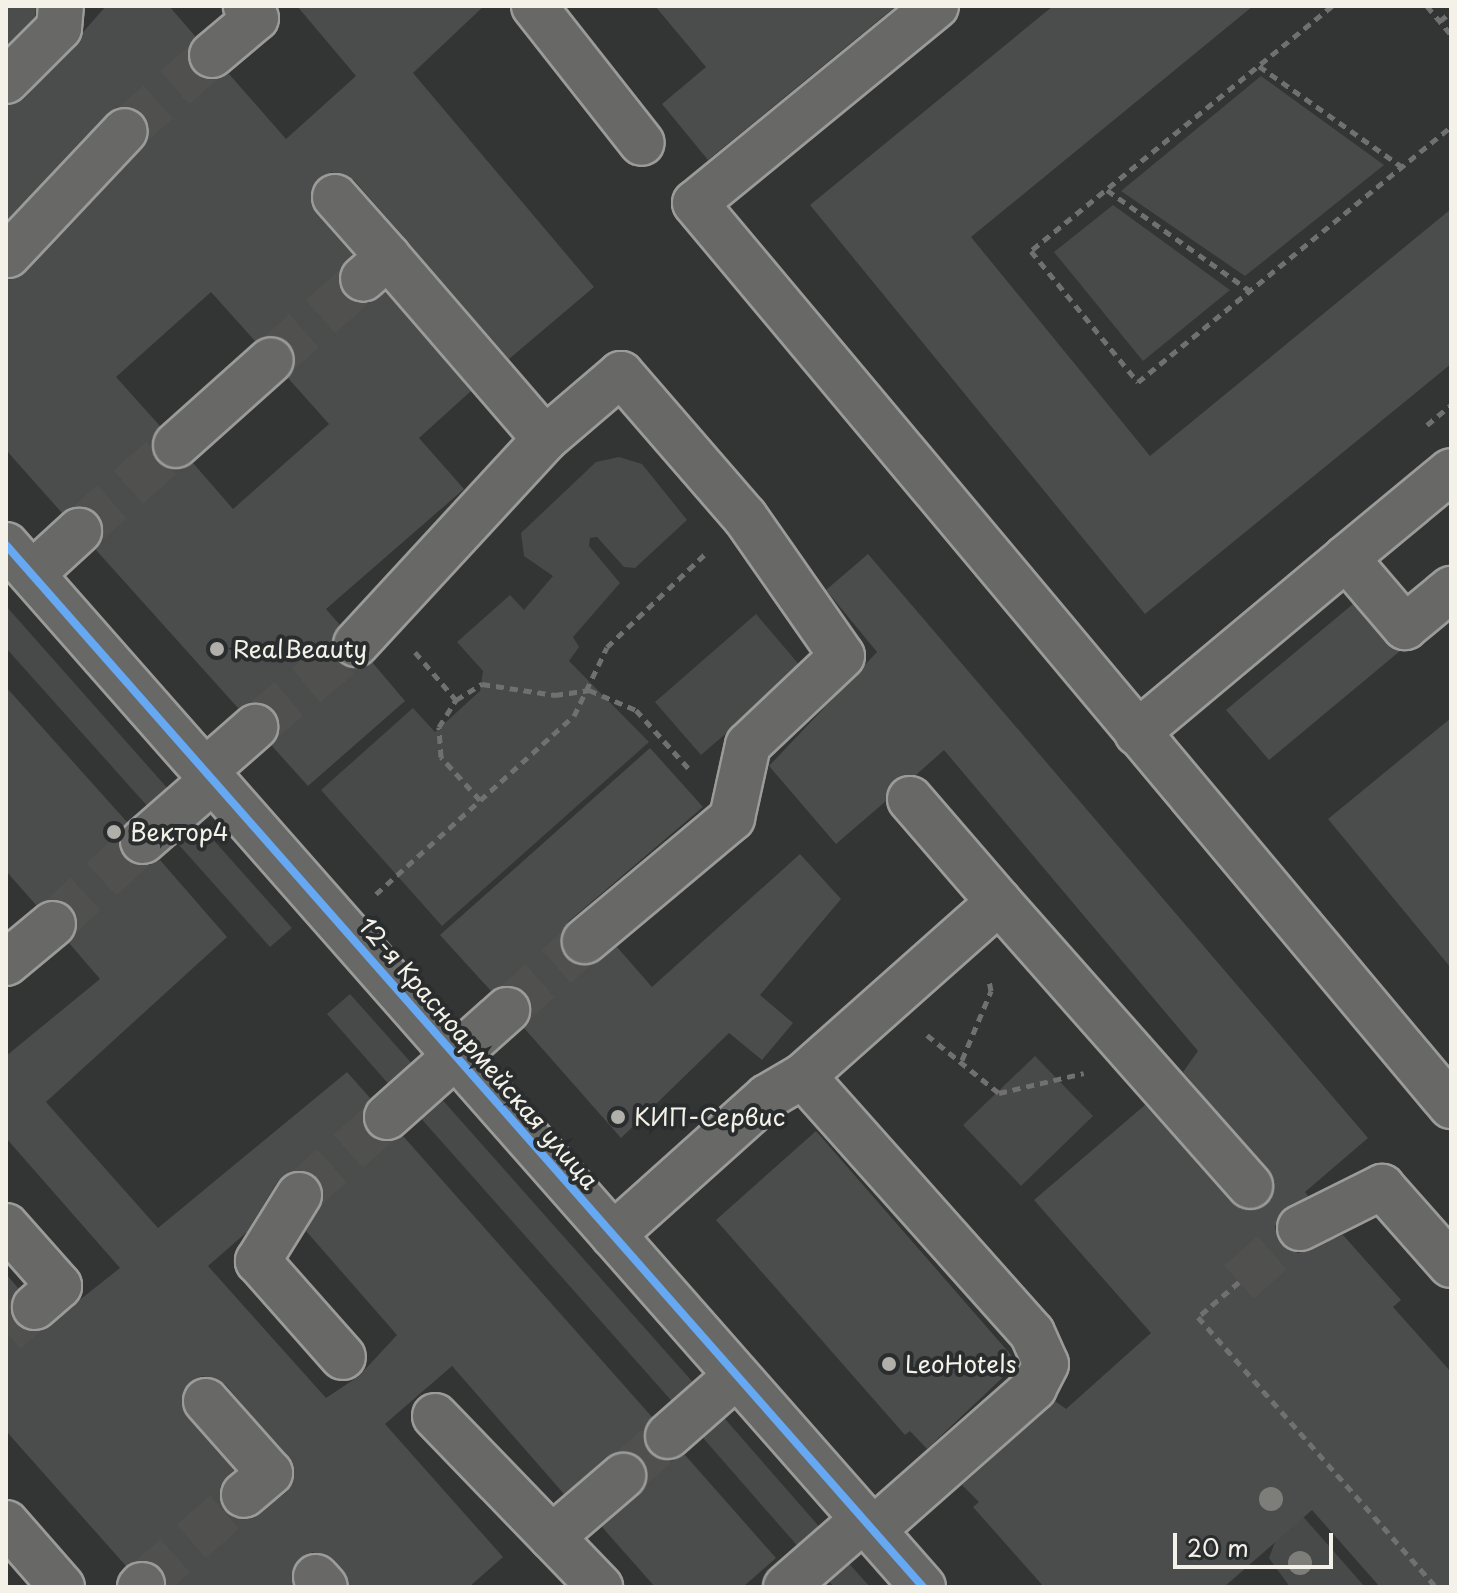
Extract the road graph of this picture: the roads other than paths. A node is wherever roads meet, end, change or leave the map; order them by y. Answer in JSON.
{"nodes":[{"id":1,"x":61,"y":6,"type":"edge"},
{"id":2,"x":246,"y":6,"type":"edge"},
{"id":3,"x":534,"y":6,"type":"edge"},
{"id":4,"x":936,"y":6,"type":"edge"},
{"id":5,"x":212,"y":55,"type":"tunnel mouth"},
{"id":6,"x":6,"y":81,"type":"edge"},
{"id":7,"x":125,"y":131,"type":"tunnel mouth"},
{"id":8,"x":642,"y":143,"type":"dead end"},
{"id":9,"x":335,"y":197,"type":"dead end"},
{"id":10,"x":8,"y":255,"type":"dead end"},
{"id":11,"x":271,"y":360,"type":"tunnel mouth"},
{"id":12,"x":545,"y":439,"type":"junction"},
{"id":13,"x":176,"y":445,"type":"tunnel mouth"},
{"id":14,"x":1451,"y":471,"type":"edge"},
{"id":15,"x":79,"y":531,"type":"tunnel mouth"},
{"id":16,"x":1346,"y":558,"type":"junction"},
{"id":17,"x":19,"y":559,"type":"edge"},
{"id":18,"x":1451,"y":589,"type":"edge"},
{"id":19,"x":370,"y":631,"type":"tunnel mouth"},
{"id":20,"x":255,"y":727,"type":"tunnel mouth"},
{"id":21,"x":1137,"y":733,"type":"junction"},
{"id":22,"x":209,"y":776,"type":"junction"},
{"id":23,"x":910,"y":799,"type":"dead end"},
{"id":24,"x":143,"y":841,"type":"tunnel mouth"},
{"id":25,"x":999,"y":902,"type":"junction"},
{"id":26,"x":585,"y":941,"type":"tunnel mouth"},
{"id":27,"x":507,"y":1010,"type":"tunnel mouth"},
{"id":28,"x":456,"y":1057,"type":"junction"},
{"id":29,"x":803,"y":1076,"type":"junction"},
{"id":30,"x":1451,"y":1106,"type":"edge"},
{"id":31,"x":387,"y":1117,"type":"tunnel mouth"},
{"id":32,"x":1250,"y":1186,"type":"dead end"},
{"id":33,"x":299,"y":1195,"type":"tunnel mouth"},
{"id":34,"x":6,"y":1226,"type":"edge"},
{"id":35,"x":1300,"y":1228,"type":"tunnel mouth"},
{"id":36,"x":613,"y":1235,"type":"junction"},
{"id":37,"x":1451,"y":1265,"type":"edge"},
{"id":38,"x":35,"y":1307,"type":"tunnel mouth"},
{"id":39,"x":343,"y":1357,"type":"dead end"},
{"id":40,"x":736,"y":1376,"type":"junction"},
{"id":41,"x":206,"y":1401,"type":"dead end"},
{"id":42,"x":435,"y":1416,"type":"dead end"},
{"id":43,"x":668,"y":1436,"type":"tunnel mouth"},
{"id":44,"x":623,"y":1476,"type":"tunnel mouth"},
{"id":45,"x":244,"y":1495,"type":"tunnel mouth"},
{"id":46,"x":6,"y":1523,"type":"edge"},
{"id":47,"x":868,"y":1525,"type":"junction"},
{"id":48,"x":552,"y":1537,"type":"junction"},
{"id":49,"x":62,"y":1587,"type":"edge"},
{"id":50,"x":600,"y":1587,"type":"edge"},
{"id":51,"x":786,"y":1587,"type":"edge"},
{"id":52,"x":923,"y":1587,"type":"edge"}],
"edges":[{"from":1,"to":6,"type":"street"},
{"from":2,"to":5,"type":"street"},
{"from":3,"to":8,"type":"street"},
{"from":4,"to":21,"type":"street"},
{"from":7,"to":10,"type":"street"},
{"from":9,"to":12,"type":"street"},
{"from":11,"to":13,"type":"street"},
{"from":12,"to":19,"type":"street"},
{"from":12,"to":26,"type":"street"},
{"from":14,"to":16,"type":"street"},
{"from":15,"to":17,"type":"street"},
{"from":16,"to":18,"type":"street"},
{"from":16,"to":21,"type":"street"},
{"from":17,"to":22,"type":"street","name":"12-я Красноармейская улица"},
{"from":20,"to":22,"type":"street"},
{"from":21,"to":30,"type":"street"},
{"from":22,"to":24,"type":"street"},
{"from":22,"to":28,"type":"street","name":"12-я Красноармейская улица"},
{"from":23,"to":25,"type":"street"},
{"from":25,"to":29,"type":"street"},
{"from":25,"to":32,"type":"street"},
{"from":27,"to":28,"type":"street"},
{"from":28,"to":31,"type":"street"},
{"from":28,"to":36,"type":"street","name":"12-я Красноармейская улица"},
{"from":29,"to":36,"type":"street"},
{"from":29,"to":47,"type":"street"},
{"from":33,"to":39,"type":"street"},
{"from":34,"to":38,"type":"street"},
{"from":35,"to":37,"type":"street"},
{"from":36,"to":40,"type":"street","name":"12-я Красноармейская улица"},
{"from":40,"to":43,"type":"street"},
{"from":40,"to":47,"type":"street","name":"12-я Красноармейская улица"},
{"from":41,"to":45,"type":"street"},
{"from":42,"to":48,"type":"street"},
{"from":44,"to":48,"type":"street"},
{"from":46,"to":49,"type":"street"},
{"from":47,"to":51,"type":"street"},
{"from":47,"to":52,"type":"street","name":"12-я Красноармейская улица"},
{"from":48,"to":50,"type":"street"}]}
